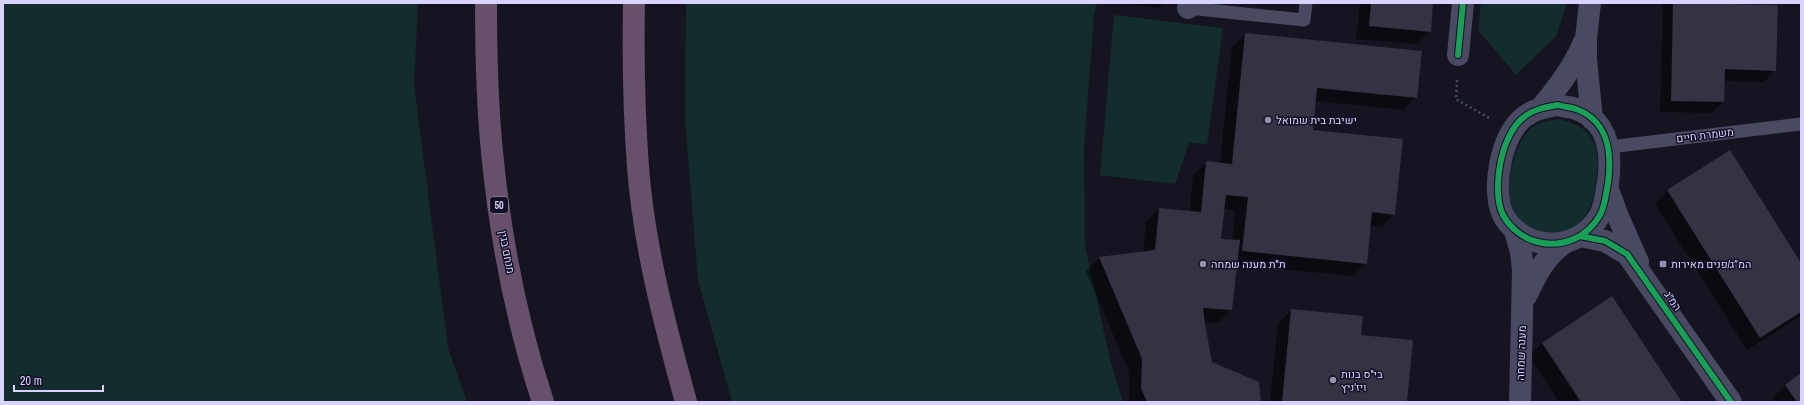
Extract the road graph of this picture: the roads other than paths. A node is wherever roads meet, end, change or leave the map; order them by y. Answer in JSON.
{"nodes":[{"id":1,"x":486,"y":3,"type":"edge"},
{"id":2,"x":634,"y":3,"type":"edge"},
{"id":3,"x":1306,"y":3,"type":"edge"},
{"id":4,"x":1463,"y":3,"type":"edge"},
{"id":5,"x":1590,"y":3,"type":"edge"},
{"id":6,"x":1189,"y":6,"type":"edge"},
{"id":7,"x":1586,"y":38,"type":"junction"},
{"id":8,"x":1458,"y":56,"type":"road end"},
{"id":9,"x":1540,"y":108,"type":"junction"},
{"id":10,"x":1592,"y":119,"type":"junction"},
{"id":11,"x":1801,"y":124,"type":"edge"},
{"id":12,"x":1609,"y":147,"type":"junction"},
{"id":13,"x":1607,"y":187,"type":"junction"},
{"id":14,"x":1515,"y":231,"type":"junction"},
{"id":15,"x":1572,"y":239,"type":"junction"},
{"id":16,"x":1648,"y":282,"type":"junction"},
{"id":17,"x":1522,"y":305,"type":"junction"},
{"id":18,"x":543,"y":402,"type":"edge"},
{"id":19,"x":686,"y":402,"type":"edge"},
{"id":20,"x":1520,"y":402,"type":"edge"},
{"id":21,"x":1731,"y":402,"type":"edge"}],
"edges":[{"from":1,"to":18,"type":"highway","name":"מנחם בגין","number":"50"},
{"from":2,"to":19,"type":"highway"},
{"from":3,"to":6,"type":"lane"},
{"from":4,"to":8,"type":"street"},
{"from":5,"to":7,"type":"street"},
{"from":7,"to":9,"type":"street"},
{"from":7,"to":10,"type":"street"},
{"from":9,"to":10,"type":"street"},
{"from":9,"to":14,"type":"street"},
{"from":10,"to":12,"type":"street"},
{"from":11,"to":12,"type":"lane","name":"משמרת חיים"},
{"from":12,"to":13,"type":"street"},
{"from":13,"to":15,"type":"street"},
{"from":13,"to":16,"type":"street","name":"המ\"ג"},
{"from":14,"to":15,"type":"street"},
{"from":14,"to":17,"type":"street","name":"מענה שמחה"},
{"from":15,"to":16,"type":"street","name":"המ\"ג"},
{"from":15,"to":17,"type":"street","name":"מענה שמחה"},
{"from":16,"to":21,"type":"street","name":"המ\"ג"},
{"from":17,"to":20,"type":"street","name":"מענה שמחה"}]}
